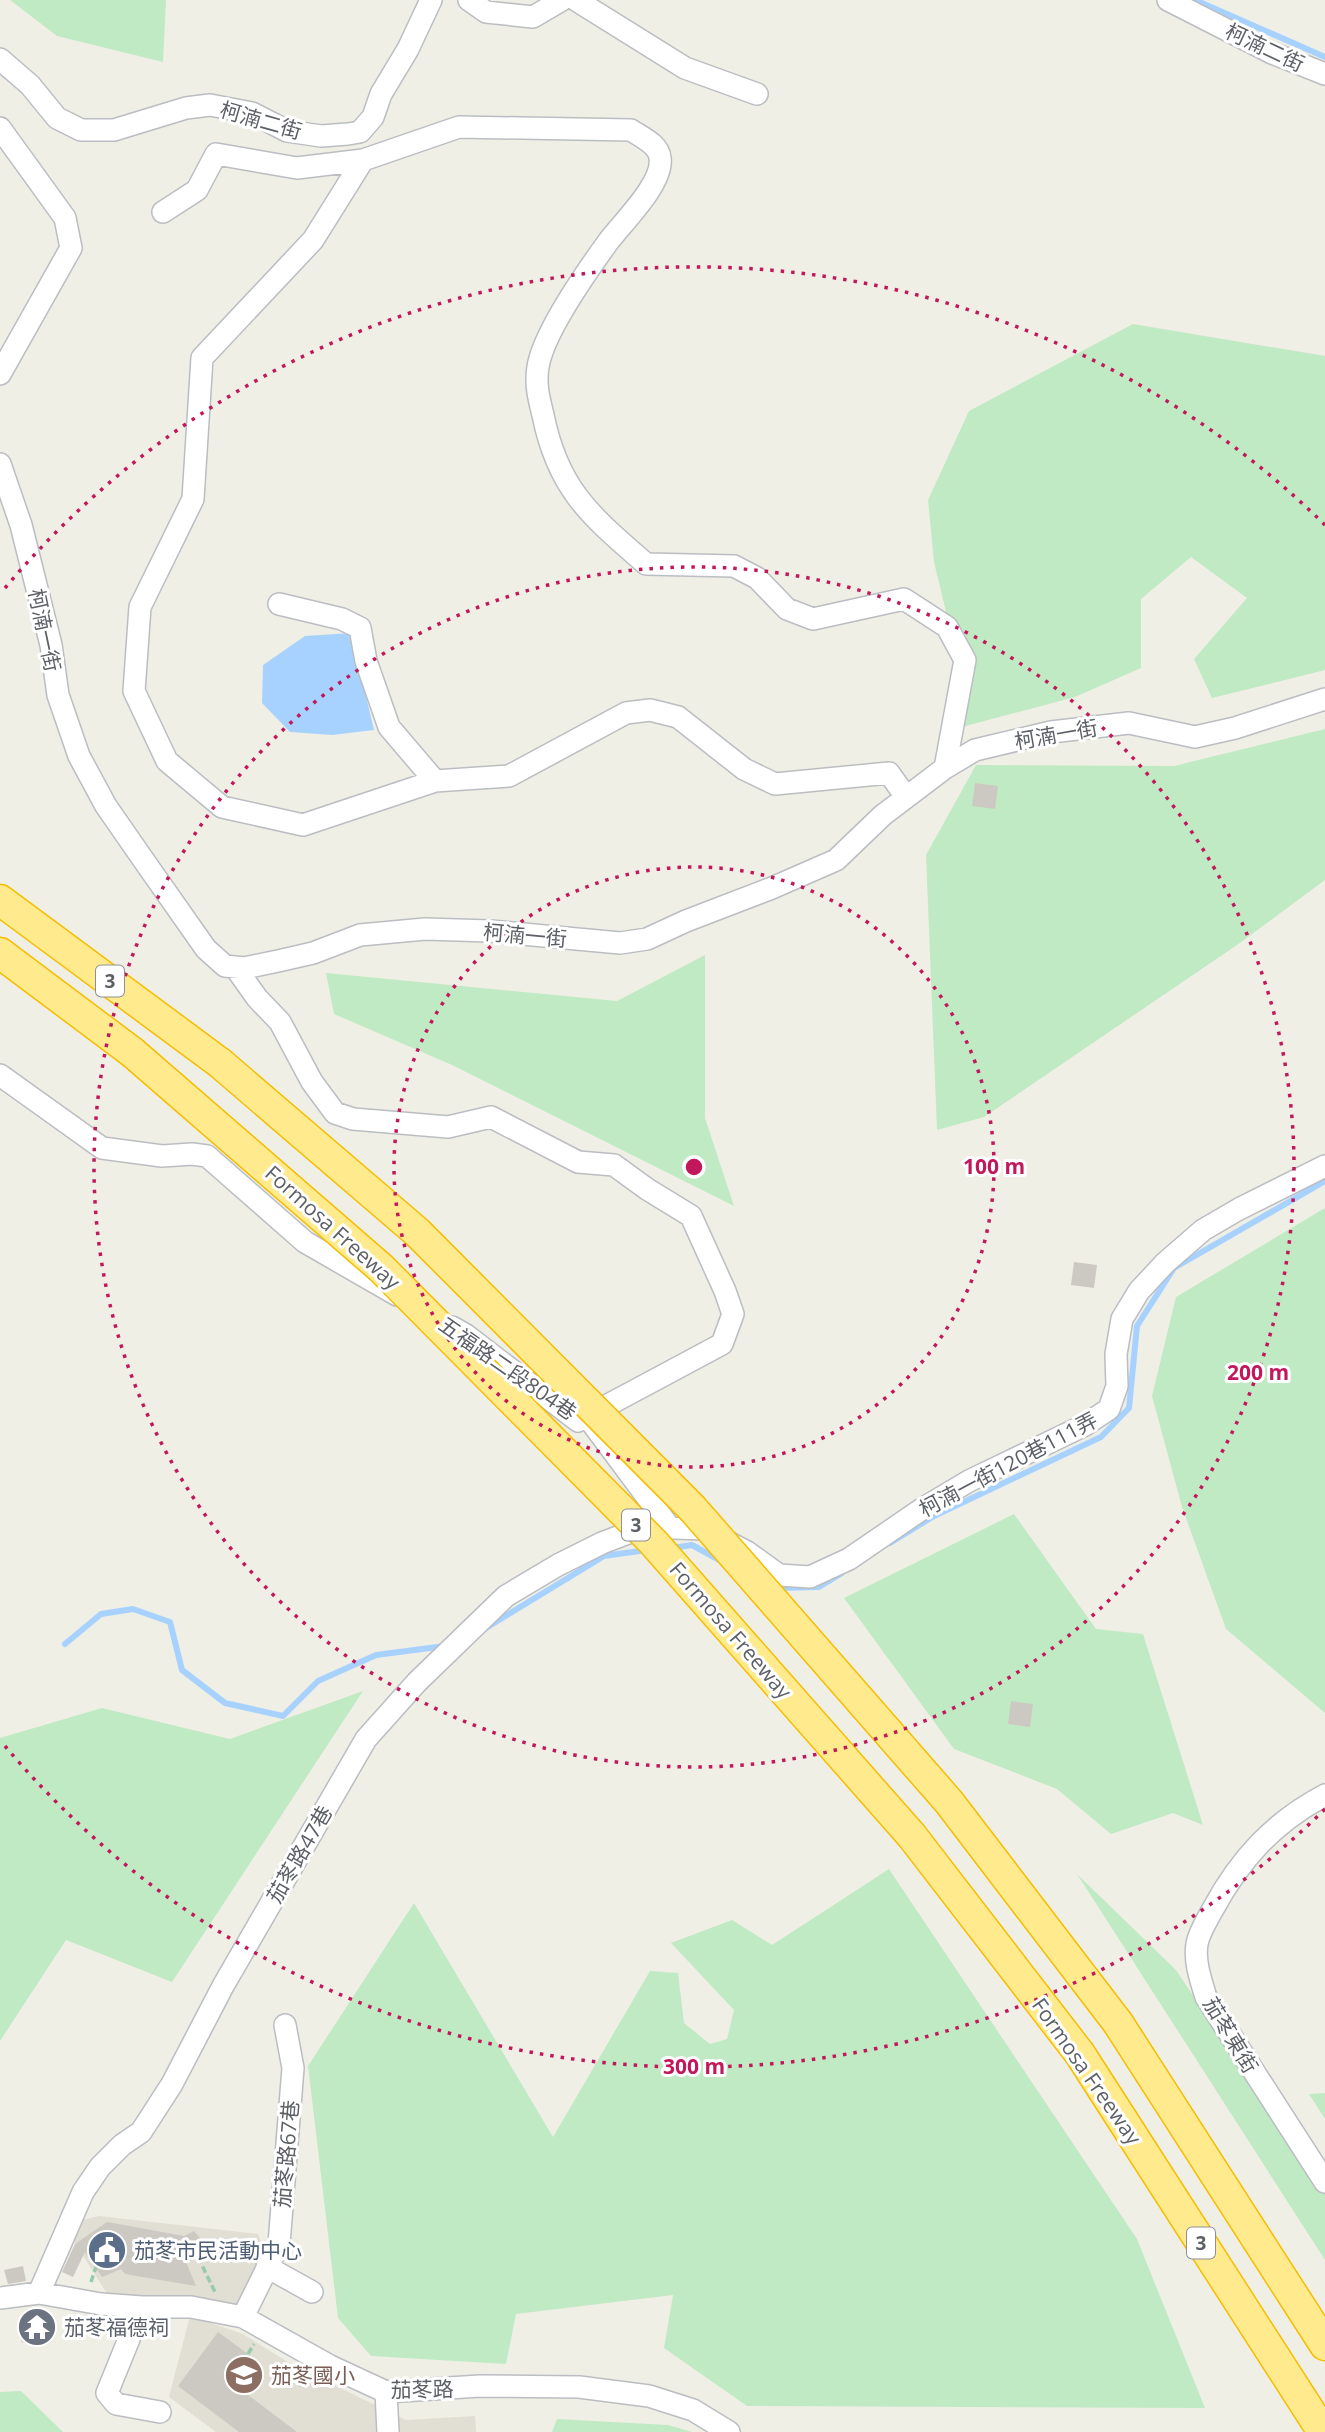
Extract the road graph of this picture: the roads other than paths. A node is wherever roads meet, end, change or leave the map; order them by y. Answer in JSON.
{"nodes":[{"id":1,"x":430,"y":0,"type":"edge"},
{"id":2,"x":469,"y":0,"type":"edge"},
{"id":3,"x":562,"y":0,"type":"edge"},
{"id":4,"x":576,"y":0,"type":"edge"},
{"id":5,"x":1168,"y":0,"type":"edge"},
{"id":6,"x":0,"y":59,"type":"edge"},
{"id":7,"x":1325,"y":74,"type":"edge"},
{"id":8,"x":757,"y":94,"type":"dead end"},
{"id":9,"x":0,"y":128,"type":"edge"},
{"id":10,"x":363,"y":160,"type":"junction"},
{"id":11,"x":163,"y":212,"type":"dead end"},
{"id":12,"x":0,"y":374,"type":"edge"},
{"id":13,"x":0,"y":464,"type":"edge"},
{"id":14,"x":10,"y":522,"type":"edge"},
{"id":15,"x":279,"y":604,"type":"dead end"},
{"id":16,"x":1325,"y":699,"type":"edge"},
{"id":17,"x":945,"y":768,"type":"junction"},
{"id":18,"x":436,"y":781,"type":"junction"},
{"id":19,"x":906,"y":797,"type":"junction"},
{"id":20,"x":0,"y":900,"type":"edge"},
{"id":21,"x":0,"y":953,"type":"edge"},
{"id":22,"x":235,"y":967,"type":"junction"},
{"id":23,"x":0,"y":1075,"type":"edge"},
{"id":24,"x":1325,"y":1166,"type":"edge"},
{"id":25,"x":587,"y":1417,"type":"junction"},
{"id":26,"x":670,"y":1528,"type":"junction"},
{"id":27,"x":1325,"y":1795,"type":"edge"},
{"id":28,"x":285,"y":2025,"type":"dead end"},
{"id":29,"x":1325,"y":2182,"type":"edge"},
{"id":30,"x":267,"y":2267,"type":"junction"},
{"id":31,"x":312,"y":2292,"type":"dead end"},
{"id":32,"x":39,"y":2293,"type":"junction"},
{"id":33,"x":0,"y":2298,"type":"edge"},
{"id":34,"x":142,"y":2307,"type":"junction"},
{"id":35,"x":243,"y":2317,"type":"junction"},
{"id":36,"x":1325,"y":2345,"type":"edge"},
{"id":37,"x":386,"y":2392,"type":"junction"},
{"id":38,"x":160,"y":2412,"type":"dead end"},
{"id":39,"x":388,"y":2432,"type":"edge"},
{"id":40,"x":729,"y":2432,"type":"edge"},
{"id":41,"x":1323,"y":2432,"type":"edge"}],
"edges":[{"from":1,"to":6,"type":"street","name":"柯湳二街"},
{"from":2,"to":3,"type":"street"},
{"from":4,"to":8,"type":"street"},
{"from":5,"to":7,"type":"street","name":"柯湳二街"},
{"from":9,"to":12,"type":"street"},
{"from":10,"to":11,"type":"street"},
{"from":10,"to":17,"type":"street"},
{"from":10,"to":18,"type":"street"},
{"from":13,"to":14,"type":"street","name":"柯湳一街"},
{"from":14,"to":22,"type":"street","name":"柯湳一街"},
{"from":15,"to":18,"type":"street"},
{"from":16,"to":17,"type":"street","name":"柯湳一街"},
{"from":17,"to":19,"type":"street","name":"柯湳一街"},
{"from":18,"to":19,"type":"street"},
{"from":19,"to":22,"type":"street","name":"柯湳一街"},
{"from":20,"to":36,"type":"highway","number":"3","bridge":true},
{"from":21,"to":41,"type":"highway","name":"Formosa Freeway","number":"3","bridge":true},
{"from":22,"to":25,"type":"street"},
{"from":23,"to":25,"type":"street","name":"五福路二段804巷"},
{"from":24,"to":26,"type":"street","name":"柯湳一街120巷111弄"},
{"from":25,"to":26,"type":"street"},
{"from":26,"to":32,"type":"street","name":"茄苳路47巷"},
{"from":27,"to":29,"type":"street","name":"茄苳東街"},
{"from":28,"to":30,"type":"street","name":"茄苳路67巷"},
{"from":30,"to":31,"type":"street"},
{"from":30,"to":35,"type":"street","name":"茄苳路67巷"},
{"from":32,"to":33,"type":"street","name":"茄苳路"},
{"from":32,"to":34,"type":"street","name":"茄苳路"},
{"from":34,"to":35,"type":"street","name":"茄苳路"},
{"from":34,"to":38,"type":"street"},
{"from":35,"to":37,"type":"street","name":"茄苳路"},
{"from":37,"to":39,"type":"street"},
{"from":37,"to":40,"type":"street","name":"茄苳路"}]}
